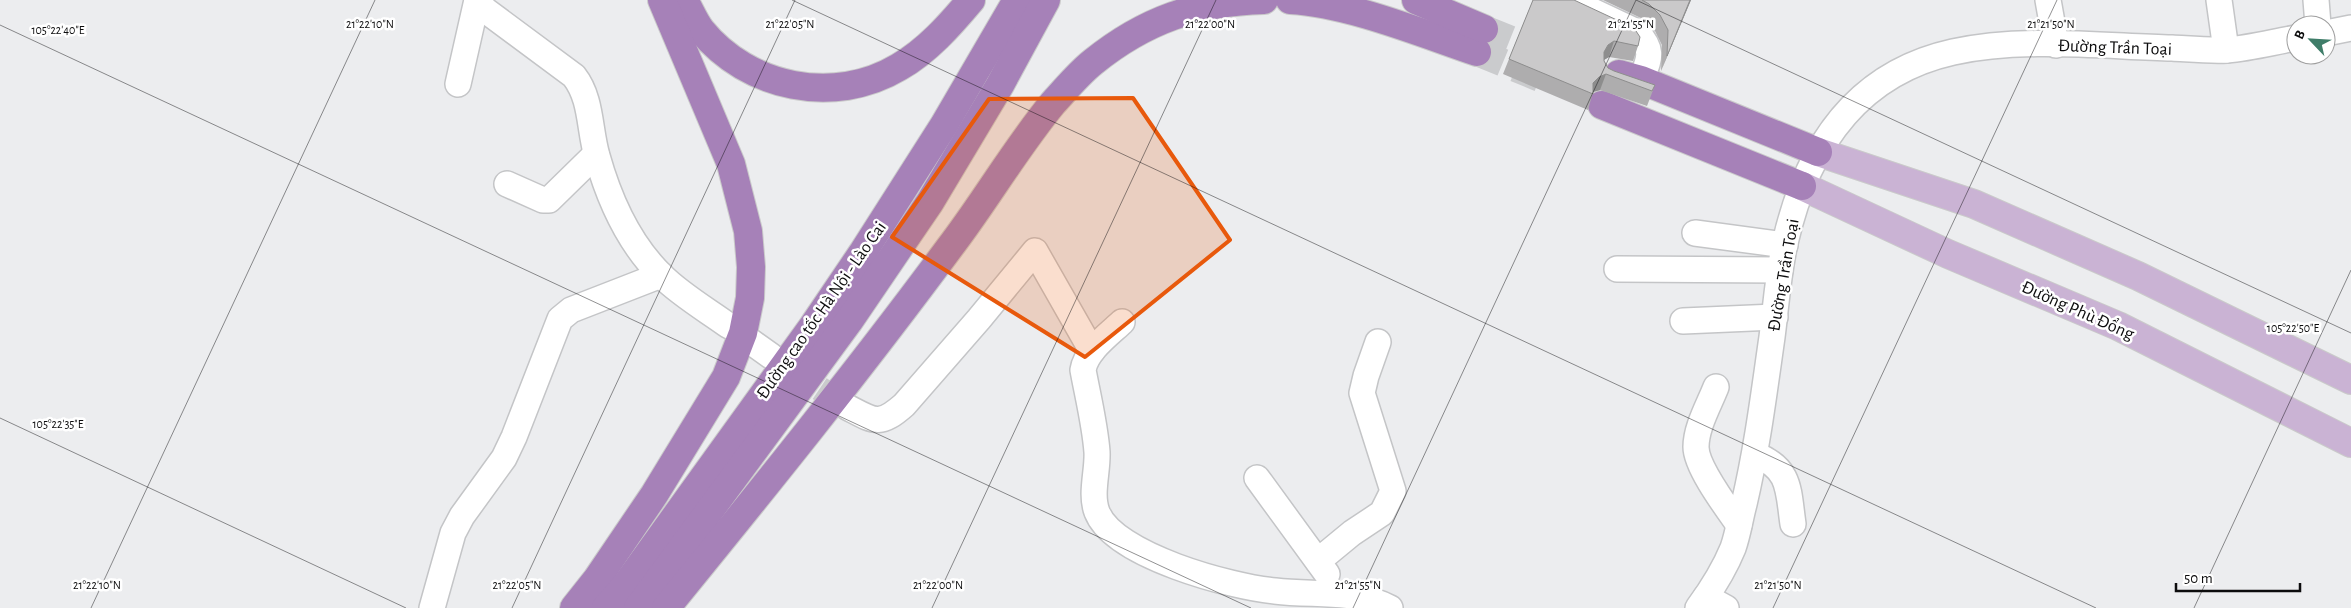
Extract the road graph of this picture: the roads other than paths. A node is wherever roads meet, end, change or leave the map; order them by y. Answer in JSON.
{"nodes":[{"id":1,"x":477,"y":0,"type":"edge"},
{"id":2,"x":662,"y":0,"type":"edge"},
{"id":3,"x":684,"y":0,"type":"edge"},
{"id":4,"x":971,"y":0,"type":"edge"},
{"id":5,"x":1017,"y":0,"type":"edge"},
{"id":6,"x":1046,"y":0,"type":"edge"},
{"id":7,"x":1264,"y":0,"type":"edge"},
{"id":8,"x":1290,"y":0,"type":"edge"},
{"id":9,"x":1357,"y":0,"type":"edge"},
{"id":10,"x":1416,"y":0,"type":"edge"},
{"id":11,"x":1432,"y":0,"type":"edge"},
{"id":12,"x":1569,"y":0,"type":"edge"},
{"id":13,"x":2048,"y":0,"type":"edge"},
{"id":14,"x":2219,"y":0,"type":"edge"},
{"id":15,"x":2316,"y":0,"type":"edge"},
{"id":16,"x":2317,"y":15,"type":"edge"},
{"id":17,"x":2351,"y":28,"type":"edge"},
{"id":18,"x":2336,"y":31,"type":"edge"},
{"id":19,"x":2286,"y":40,"type":"edge"},
{"id":20,"x":1480,"y":41,"type":"junction"},
{"id":21,"x":2056,"y":45,"type":"junction"},
{"id":22,"x":2226,"y":50,"type":"junction"},
{"id":23,"x":1613,"y":72,"type":"edge"},
{"id":24,"x":1641,"y":80,"type":"junction"},
{"id":25,"x":458,"y":84,"type":"dead end"},
{"id":26,"x":1602,"y":105,"type":"dead end"},
{"id":27,"x":1818,"y":152,"type":"junction"},
{"id":28,"x":596,"y":154,"type":"junction"},
{"id":29,"x":507,"y":184,"type":"dead end"},
{"id":30,"x":1802,"y":186,"type":"junction"},
{"id":31,"x":1695,"y":233,"type":"dead end"},
{"id":32,"x":1785,"y":245,"type":"junction"},
{"id":33,"x":1617,"y":269,"type":"dead end"},
{"id":34,"x":1780,"y":270,"type":"junction"},
{"id":35,"x":660,"y":275,"type":"junction"},
{"id":36,"x":1774,"y":317,"type":"junction"},
{"id":37,"x":1683,"y":321,"type":"dead end"},
{"id":38,"x":1122,"y":322,"type":"dead end"},
{"id":39,"x":729,"y":326,"type":"dead end"},
{"id":40,"x":750,"y":341,"type":"dead end"},
{"id":41,"x":1378,"y":342,"type":"dead end"},
{"id":42,"x":1092,"y":352,"type":"junction"},
{"id":43,"x":771,"y":356,"type":"tunnel mouth"},
{"id":44,"x":2351,"y":380,"type":"edge"},
{"id":45,"x":1716,"y":387,"type":"dead end"},
{"id":46,"x":847,"y":407,"type":"tunnel mouth"},
{"id":47,"x":2351,"y":443,"type":"edge"},
{"id":48,"x":1756,"y":455,"type":"junction"},
{"id":49,"x":1258,"y":478,"type":"dead end"},
{"id":50,"x":1793,"y":524,"type":"dead end"},
{"id":51,"x":1739,"y":525,"type":"junction"},
{"id":52,"x":1318,"y":562,"type":"junction"},
{"id":53,"x":1337,"y":594,"type":"junction"},
{"id":54,"x":1710,"y":604,"type":"edge"},
{"id":55,"x":432,"y":608,"type":"edge"},
{"id":56,"x":574,"y":608,"type":"edge"},
{"id":57,"x":606,"y":608,"type":"edge"},
{"id":58,"x":638,"y":608,"type":"edge"},
{"id":59,"x":666,"y":608,"type":"edge"},
{"id":60,"x":1390,"y":608,"type":"edge"}],
"edges":[{"from":1,"to":25,"type":"street"},
{"from":1,"to":28,"type":"street"},
{"from":2,"to":56,"type":"highway"},
{"from":3,"to":4,"type":"highway"},
{"from":5,"to":57,"type":"highway","name":"Đường cao tốc Hà Nội - Lào Cai"},
{"from":6,"to":58,"type":"highway","name":"Đường cao tốc Hà Nội - Lào Cai"},
{"from":7,"to":59,"type":"highway"},
{"from":8,"to":20,"type":"highway"},
{"from":9,"to":20,"type":"highway"},
{"from":10,"to":20,"type":"highway"},
{"from":11,"to":20,"type":"highway"},
{"from":12,"to":24,"type":"street"},
{"from":13,"to":21,"type":"street"},
{"from":14,"to":22,"type":"street"},
{"from":15,"to":16,"type":"street"},
{"from":17,"to":18,"type":"street"},
{"from":19,"to":22,"type":"street","name":"Đường Trần Toại"},
{"from":21,"to":22,"type":"street","name":"Đường Trần Toại"},
{"from":21,"to":27,"type":"street","name":"Đường Trần Toại"},
{"from":23,"to":24,"type":"highway"},
{"from":24,"to":27,"type":"highway"},
{"from":26,"to":30,"type":"highway"},
{"from":27,"to":30,"type":"street","name":"Đường Trần Toại"},
{"from":27,"to":44,"type":"main road"},
{"from":28,"to":29,"type":"street"},
{"from":28,"to":35,"type":"street"},
{"from":30,"to":32,"type":"street","name":"Đường Trần Toại"},
{"from":30,"to":47,"type":"main road","name":"Đường Phù Đổng"},
{"from":31,"to":32,"type":"street"},
{"from":32,"to":34,"type":"street","name":"Đường Trần Toại"},
{"from":33,"to":34,"type":"street"},
{"from":34,"to":36,"type":"street","name":"Đường Trần Toại"},
{"from":35,"to":39,"type":"street"},
{"from":35,"to":55,"type":"street"},
{"from":36,"to":37,"type":"street"},
{"from":36,"to":48,"type":"street","name":"Đường Trần Toại"},
{"from":38,"to":42,"type":"street"},
{"from":40,"to":43,"type":"street"},
{"from":41,"to":52,"type":"street"},
{"from":42,"to":46,"type":"street"},
{"from":42,"to":53,"type":"street"},
{"from":45,"to":51,"type":"street"},
{"from":48,"to":50,"type":"street"},
{"from":48,"to":51,"type":"street","name":"Đường Trần Toại"},
{"from":49,"to":52,"type":"street"},
{"from":51,"to":54,"type":"street","name":"Đường Trần Toại"},
{"from":52,"to":53,"type":"street"},
{"from":53,"to":60,"type":"street"}]}
